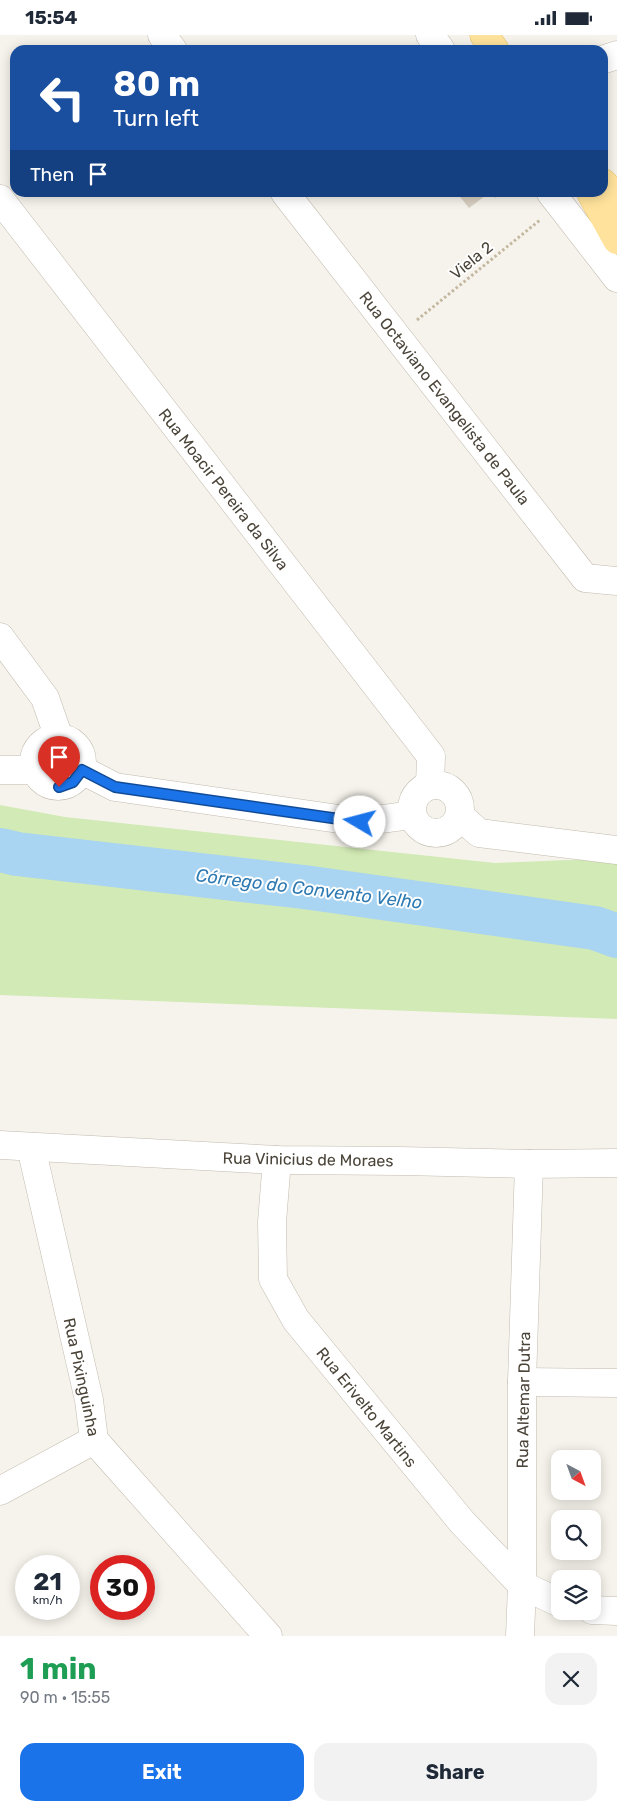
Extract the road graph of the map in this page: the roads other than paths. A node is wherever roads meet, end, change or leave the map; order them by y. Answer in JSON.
{"nodes":[{"id":1,"x":608,"y":188,"type":"edge"},
{"id":2,"x":288,"y":197,"type":"edge"},
{"id":3,"x":593,"y":197,"type":"edge"},
{"id":4,"x":617,"y":197,"type":"edge"},
{"id":5,"x":556,"y":198,"type":"edge"},
{"id":6,"x":0,"y":199,"type":"edge"},
{"id":7,"x":617,"y":240,"type":"edge"},
{"id":8,"x":617,"y":278,"type":"edge"},
{"id":9,"x":617,"y":581,"type":"edge"},
{"id":10,"x":0,"y":637,"type":"edge"},
{"id":11,"x":58,"y":738,"type":"junction"},
{"id":12,"x":0,"y":770,"type":"edge"},
{"id":13,"x":35,"y":770,"type":"junction"},
{"id":14,"x":82,"y":770,"type":"junction"},
{"id":15,"x":430,"y":785,"type":"junction"},
{"id":16,"x":412,"y":815,"type":"junction"},
{"id":17,"x":460,"y":816,"type":"junction"},
{"id":18,"x":617,"y":850,"type":"edge"},
{"id":19,"x":0,"y":1145,"type":"edge"},
{"id":20,"x":31,"y":1147,"type":"junction"},
{"id":21,"x":276,"y":1160,"type":"junction"},
{"id":22,"x":617,"y":1163,"type":"edge"},
{"id":23,"x":529,"y":1164,"type":"junction"},
{"id":24,"x":522,"y":1383,"type":"junction"},
{"id":25,"x":617,"y":1383,"type":"edge"},
{"id":26,"x":94,"y":1440,"type":"junction"},
{"id":27,"x":0,"y":1491,"type":"edge"},
{"id":28,"x":522,"y":1585,"type":"junction"},
{"id":29,"x":551,"y":1599,"type":"edge"},
{"id":30,"x":601,"y":1610,"type":"edge"},
{"id":31,"x":617,"y":1611,"type":"edge"},
{"id":32,"x":268,"y":1636,"type":"edge"},
{"id":33,"x":520,"y":1636,"type":"edge"}],
"edges":[{"from":1,"to":4,"type":"main road"},
{"from":2,"to":9,"type":"street","name":"Rua Octaviano Evangelista de Paula"},
{"from":3,"to":7,"type":"main road"},
{"from":5,"to":8,"type":"street"},
{"from":6,"to":15,"type":"street","name":"Rua Moacir Pereira da Silva"},
{"from":10,"to":11,"type":"street"},
{"from":11,"to":13,"type":"street"},
{"from":11,"to":14,"type":"street"},
{"from":12,"to":13,"type":"street"},
{"from":13,"to":14,"type":"street"},
{"from":14,"to":16,"type":"street"},
{"from":15,"to":16,"type":"street"},
{"from":15,"to":17,"type":"street"},
{"from":16,"to":17,"type":"street"},
{"from":17,"to":18,"type":"street"},
{"from":19,"to":20,"type":"street","name":"Rua Vinicius de Moraes"},
{"from":20,"to":21,"type":"street","name":"Rua Vinicius de Moraes"},
{"from":20,"to":26,"type":"street","name":"Rua Pixinguinha"},
{"from":21,"to":23,"type":"street","name":"Rua Vinicius de Moraes"},
{"from":21,"to":28,"type":"street","name":"Rua Erivelto Martins"},
{"from":22,"to":23,"type":"street","name":"Rua Vinicius de Moraes"},
{"from":23,"to":24,"type":"street","name":"Rua Altemar Dutra"},
{"from":24,"to":25,"type":"street"},
{"from":24,"to":28,"type":"street","name":"Rua Altemar Dutra"},
{"from":26,"to":27,"type":"street"},
{"from":26,"to":32,"type":"street","name":"Rua Pixinguinha"},
{"from":28,"to":29,"type":"street","name":"Rua Erivelto Martins"},
{"from":28,"to":33,"type":"street","name":"Rua Altemar Dutra"},
{"from":30,"to":31,"type":"street"}]}
